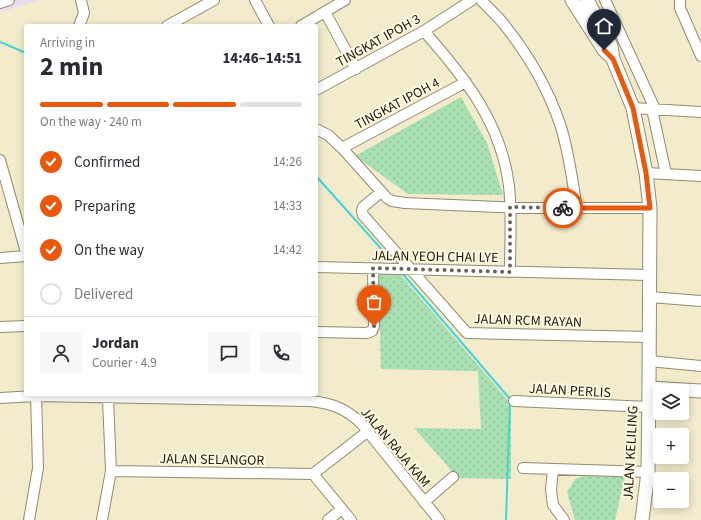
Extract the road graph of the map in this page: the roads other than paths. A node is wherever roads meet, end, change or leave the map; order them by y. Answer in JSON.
{"nodes":[{"id":1,"x":8,"y":0,"type":"edge"},
{"id":2,"x":81,"y":0,"type":"edge"},
{"id":3,"x":214,"y":0,"type":"edge"},
{"id":4,"x":255,"y":0,"type":"edge"},
{"id":5,"x":345,"y":0,"type":"edge"},
{"id":6,"x":472,"y":0,"type":"edge"},
{"id":7,"x":481,"y":0,"type":"edge"},
{"id":8,"x":572,"y":0,"type":"edge"},
{"id":9,"x":579,"y":0,"type":"edge"},
{"id":10,"x":587,"y":0,"type":"edge"},
{"id":11,"x":592,"y":0,"type":"edge"},
{"id":12,"x":605,"y":0,"type":"edge"},
{"id":13,"x":680,"y":0,"type":"edge"},
{"id":14,"x":0,"y":3,"type":"edge"},
{"id":15,"x":325,"y":12,"type":"junction"},
{"id":16,"x":595,"y":14,"type":"junction"},
{"id":17,"x":80,"y":24,"type":"edge"},
{"id":18,"x":171,"y":24,"type":"edge"},
{"id":19,"x":268,"y":24,"type":"edge"},
{"id":20,"x":304,"y":24,"type":"edge"},
{"id":21,"x":424,"y":31,"type":"junction"},
{"id":22,"x":599,"y":41,"type":"junction"},
{"id":23,"x":700,"y":51,"type":"edge"},
{"id":24,"x":613,"y":59,"type":"junction"},
{"id":25,"x":356,"y":69,"type":"junction"},
{"id":26,"x":466,"y":82,"type":"junction"},
{"id":27,"x":318,"y":89,"type":"edge"},
{"id":28,"x":633,"y":108,"type":"junction"},
{"id":29,"x":653,"y":109,"type":"junction"},
{"id":30,"x":701,"y":112,"type":"edge"},
{"id":31,"x":318,"y":130,"type":"edge"},
{"id":32,"x":342,"y":148,"type":"junction"},
{"id":33,"x":0,"y":160,"type":"edge"},
{"id":34,"x":646,"y":173,"type":"junction"},
{"id":35,"x":666,"y":174,"type":"junction"},
{"id":36,"x":701,"y":176,"type":"edge"},
{"id":37,"x":4,"y":188,"type":"edge"},
{"id":38,"x":381,"y":192,"type":"junction"},
{"id":39,"x":510,"y":207,"type":"junction"},
{"id":40,"x":577,"y":208,"type":"junction"},
{"id":41,"x":650,"y":208,"type":"junction"},
{"id":42,"x":24,"y":246,"type":"edge"},
{"id":43,"x":24,"y":256,"type":"edge"},
{"id":44,"x":0,"y":258,"type":"edge"},
{"id":45,"x":318,"y":267,"type":"edge"},
{"id":46,"x":373,"y":268,"type":"junction"},
{"id":47,"x":410,"y":269,"type":"junction"},
{"id":48,"x":510,"y":272,"type":"junction"},
{"id":49,"x":650,"y":275,"type":"junction"},
{"id":50,"x":650,"y":297,"type":"junction"},
{"id":51,"x":701,"y":301,"type":"edge"},
{"id":52,"x":24,"y":326,"type":"edge"},
{"id":53,"x":0,"y":327,"type":"edge"},
{"id":54,"x":318,"y":332,"type":"edge"},
{"id":55,"x":650,"y":337,"type":"junction"},
{"id":56,"x":649,"y":361,"type":"junction"},
{"id":57,"x":701,"y":366,"type":"edge"},
{"id":58,"x":649,"y":384,"type":"junction"},
{"id":59,"x":701,"y":384,"type":"edge"},
{"id":60,"x":701,"y":391,"type":"edge"},
{"id":61,"x":24,"y":396,"type":"edge"},
{"id":62,"x":36,"y":396,"type":"edge"},
{"id":63,"x":60,"y":396,"type":"edge"},
{"id":64,"x":0,"y":398,"type":"edge"},
{"id":65,"x":108,"y":398,"type":"junction"},
{"id":66,"x":514,"y":401,"type":"dead end"},
{"id":67,"x":648,"y":408,"type":"junction"},
{"id":68,"x":367,"y":432,"type":"junction"},
{"id":69,"x":523,"y":468,"type":"dead end"},
{"id":70,"x":553,"y":469,"type":"junction"},
{"id":71,"x":111,"y":471,"type":"junction"},
{"id":72,"x":648,"y":472,"type":"junction"},
{"id":73,"x":313,"y":474,"type":"junction"},
{"id":74,"x":453,"y":477,"type":"dead end"},
{"id":75,"x":424,"y":502,"type":"junction"},
{"id":76,"x":342,"y":509,"type":"junction"},
{"id":77,"x":29,"y":520,"type":"edge"},
{"id":78,"x":102,"y":520,"type":"edge"},
{"id":79,"x":328,"y":520,"type":"edge"},
{"id":80,"x":351,"y":520,"type":"edge"},
{"id":81,"x":439,"y":520,"type":"edge"},
{"id":82,"x":564,"y":520,"type":"edge"},
{"id":83,"x":642,"y":520,"type":"edge"}],
"edges":[{"from":1,"to":14,"type":"street"},
{"from":2,"to":17,"type":"street"},
{"from":3,"to":18,"type":"street"},
{"from":4,"to":19,"type":"street"},
{"from":5,"to":15,"type":"street"},
{"from":6,"to":21,"type":"street","name":"TINGKAT IPOH 3"},
{"from":7,"to":40,"type":"street"},
{"from":8,"to":22,"type":"main road"},
{"from":9,"to":22,"type":"main road"},
{"from":10,"to":16,"type":"main road"},
{"from":11,"to":16,"type":"main road"},
{"from":12,"to":29,"type":"street"},
{"from":13,"to":23,"type":"street"},
{"from":15,"to":20,"type":"street"},
{"from":15,"to":25,"type":"street"},
{"from":16,"to":24,"type":"main road"},
{"from":21,"to":25,"type":"street","name":"TINGKAT IPOH 3"},
{"from":21,"to":26,"type":"street"},
{"from":22,"to":24,"type":"main road"},
{"from":24,"to":28,"type":"main road","name":"JALAN KELILING"},
{"from":25,"to":27,"type":"street","name":"TINGKAT IPOH 3"},
{"from":26,"to":32,"type":"street","name":"TINGKAT IPOH 4"},
{"from":26,"to":39,"type":"street"},
{"from":28,"to":29,"type":"street"},
{"from":28,"to":34,"type":"main road","name":"JALAN KELILING"},
{"from":29,"to":30,"type":"street"},
{"from":29,"to":35,"type":"street"},
{"from":31,"to":32,"type":"street"},
{"from":32,"to":38,"type":"street"},
{"from":33,"to":37,"type":"street"},
{"from":34,"to":35,"type":"street"},
{"from":34,"to":41,"type":"main road","name":"JALAN KELILING"},
{"from":35,"to":36,"type":"street"},
{"from":37,"to":42,"type":"street"},
{"from":38,"to":39,"type":"street"},
{"from":38,"to":47,"type":"street","name":"JALAN RCM RAYAN"},
{"from":39,"to":40,"type":"street"},
{"from":39,"to":48,"type":"street"},
{"from":40,"to":41,"type":"street"},
{"from":41,"to":49,"type":"main road","name":"JALAN KELILING"},
{"from":43,"to":44,"type":"street"},
{"from":45,"to":46,"type":"street","name":"JALAN YEOH CHAI LYE"},
{"from":46,"to":47,"type":"street","name":"JALAN YEOH CHAI LYE"},
{"from":46,"to":54,"type":"street"},
{"from":47,"to":48,"type":"street","name":"JALAN YEOH CHAI LYE"},
{"from":47,"to":55,"type":"street","name":"JALAN RCM RAYAN"},
{"from":48,"to":49,"type":"street","name":"JALAN YEOH CHAI LYE"},
{"from":49,"to":50,"type":"main road","name":"JALAN KELILING"},
{"from":50,"to":51,"type":"street"},
{"from":50,"to":55,"type":"main road","name":"JALAN KELILING"},
{"from":52,"to":53,"type":"street"},
{"from":55,"to":56,"type":"main road","name":"JALAN KELILING"},
{"from":56,"to":57,"type":"street"},
{"from":56,"to":58,"type":"main road","name":"JALAN KELILING"},
{"from":58,"to":59,"type":"main road"},
{"from":58,"to":60,"type":"main road"},
{"from":58,"to":67,"type":"main road","name":"JALAN KELILING"},
{"from":61,"to":64,"type":"street","name":"JALAN RAJA KAM"},
{"from":62,"to":77,"type":"street"},
{"from":63,"to":65,"type":"street","name":"JALAN RAJA KAM"},
{"from":65,"to":68,"type":"street","name":"JALAN RAJA KAM"},
{"from":65,"to":71,"type":"street"},
{"from":66,"to":67,"type":"street","name":"JALAN PERLIS"},
{"from":67,"to":72,"type":"main road","name":"JALAN KELILING"},
{"from":68,"to":73,"type":"street"},
{"from":68,"to":75,"type":"street","name":"JALAN RAJA KAM"},
{"from":69,"to":70,"type":"street"},
{"from":70,"to":72,"type":"street"},
{"from":70,"to":82,"type":"street"},
{"from":71,"to":73,"type":"street","name":"JALAN SELANGOR"},
{"from":71,"to":78,"type":"street"},
{"from":72,"to":83,"type":"main road","name":"JALAN KELILING"},
{"from":73,"to":76,"type":"street"},
{"from":74,"to":75,"type":"street"},
{"from":75,"to":81,"type":"street","name":"JALAN RAJA KAM"},
{"from":76,"to":79,"type":"street"},
{"from":76,"to":80,"type":"street"}]}
